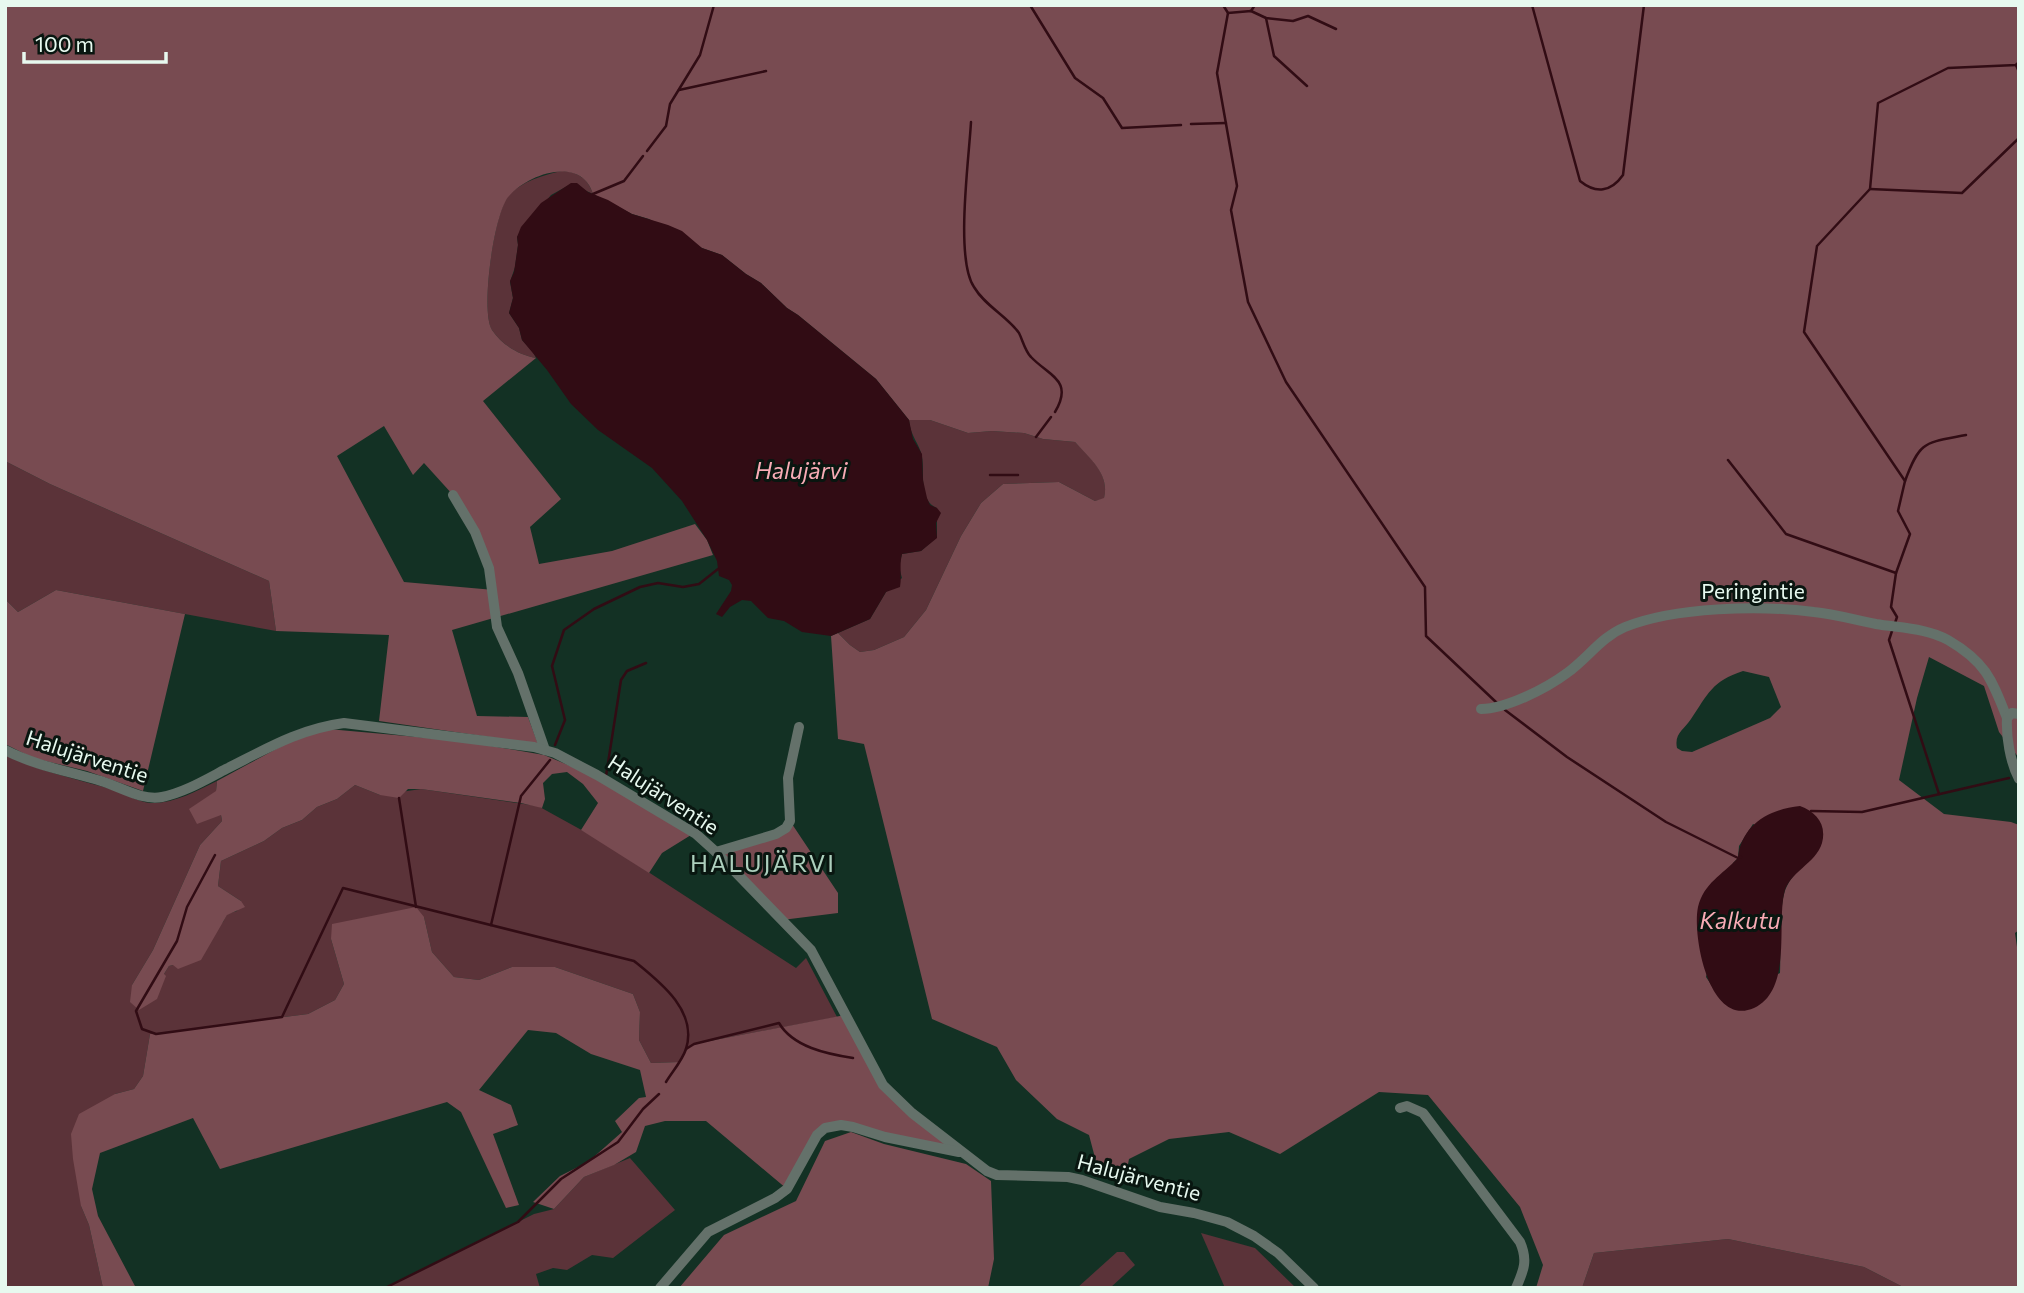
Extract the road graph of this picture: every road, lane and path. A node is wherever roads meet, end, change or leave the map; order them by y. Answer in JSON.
{"nodes":[{"id":1,"x":453,"y":495,"type":"dead end"},
{"id":2,"x":1480,"y":709,"type":"dead end"},
{"id":3,"x":2019,"y":714,"type":"edge"},
{"id":4,"x":2007,"y":718,"type":"junction"},
{"id":5,"x":799,"y":727,"type":"dead end"},
{"id":6,"x":2019,"y":743,"type":"edge"},
{"id":7,"x":5,"y":750,"type":"edge"},
{"id":8,"x":545,"y":750,"type":"junction"},
{"id":9,"x":2011,"y":752,"type":"junction"},
{"id":10,"x":2019,"y":779,"type":"edge"},
{"id":11,"x":716,"y":852,"type":"junction"},
{"id":12,"x":1400,"y":1108,"type":"dead end"},
{"id":13,"x":964,"y":1153,"type":"junction"},
{"id":14,"x":660,"y":1288,"type":"edge"},
{"id":15,"x":1314,"y":1288,"type":"edge"},
{"id":16,"x":1516,"y":1288,"type":"edge"}],
"edges":[{"from":1,"to":8,"type":"street"},
{"from":2,"to":4,"type":"street","name":"Peringintie"},
{"from":3,"to":4,"type":"street"},
{"from":4,"to":9,"type":"street","name":"Peringintie"},
{"from":5,"to":11,"type":"street"},
{"from":6,"to":9,"type":"street"},
{"from":7,"to":8,"type":"street","name":"Halujärventie"},
{"from":8,"to":11,"type":"street","name":"Halujärventie"},
{"from":9,"to":10,"type":"street","name":"Peringintie"},
{"from":11,"to":13,"type":"street","name":"Halujärventie"},
{"from":12,"to":16,"type":"street"},
{"from":13,"to":14,"type":"street"},
{"from":13,"to":15,"type":"street","name":"Halujärventie"}]}
